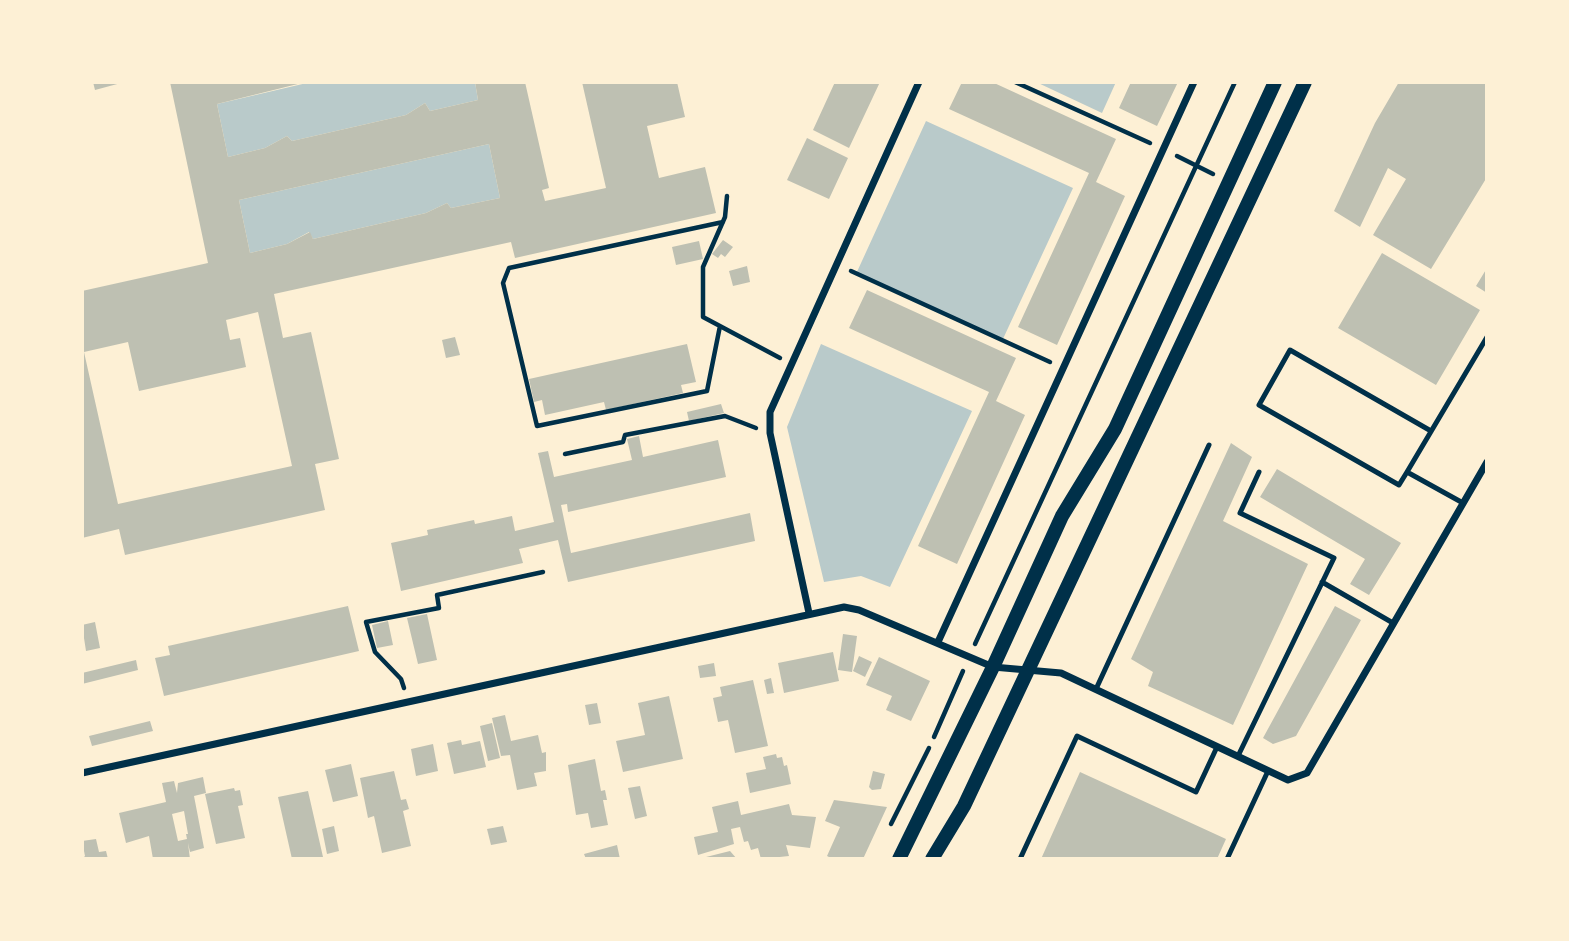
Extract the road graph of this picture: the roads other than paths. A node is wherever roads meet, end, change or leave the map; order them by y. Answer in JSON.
{"nodes":[{"id":1,"x":919,"y":82,"type":"edge"},
{"id":2,"x":1194,"y":82,"type":"edge"},
{"id":3,"x":1275,"y":82,"type":"edge"},
{"id":4,"x":1305,"y":82,"type":"edge"},
{"id":5,"x":1487,"y":337,"type":"edge"},
{"id":6,"x":1431,"y":431,"type":"junction"},
{"id":7,"x":1209,"y":445,"type":"dead end"},
{"id":8,"x":1487,"y":462,"type":"edge"},
{"id":9,"x":1259,"y":472,"type":"dead end"},
{"id":10,"x":1408,"y":472,"type":"junction"},
{"id":11,"x":1463,"y":503,"type":"junction"},
{"id":12,"x":1322,"y":583,"type":"junction"},
{"id":13,"x":808,"y":613,"type":"junction"},
{"id":14,"x":1393,"y":623,"type":"junction"},
{"id":15,"x":938,"y":642,"type":"junction"},
{"id":16,"x":993,"y":667,"type":"junction"},
{"id":17,"x":1026,"y":672,"type":"junction"},
{"id":18,"x":1096,"y":689,"type":"junction"},
{"id":19,"x":1217,"y":747,"type":"junction"},
{"id":20,"x":1238,"y":756,"type":"junction"},
{"id":21,"x":1268,"y":771,"type":"junction"},
{"id":22,"x":82,"y":773,"type":"edge"},
{"id":23,"x":899,"y":859,"type":"edge"},
{"id":24,"x":932,"y":859,"type":"edge"},
{"id":25,"x":1020,"y":859,"type":"edge"},
{"id":26,"x":1227,"y":859,"type":"edge"}],
"edges":[{"from":1,"to":13,"type":"street"},
{"from":2,"to":15,"type":"street"},
{"from":3,"to":16,"type":"main road"},
{"from":4,"to":17,"type":"main road"},
{"from":5,"to":6,"type":"lane"},
{"from":6,"to":10,"type":"lane"},
{"from":6,"to":10,"type":"lane"},
{"from":7,"to":18,"type":"lane"},
{"from":8,"to":11,"type":"street"},
{"from":9,"to":12,"type":"lane"},
{"from":10,"to":11,"type":"lane"},
{"from":11,"to":14,"type":"street"},
{"from":12,"to":14,"type":"lane"},
{"from":12,"to":20,"type":"lane"},
{"from":13,"to":15,"type":"street"},
{"from":13,"to":22,"type":"street"},
{"from":14,"to":21,"type":"street"},
{"from":15,"to":16,"type":"street"},
{"from":16,"to":17,"type":"street"},
{"from":16,"to":23,"type":"main road"},
{"from":17,"to":18,"type":"street"},
{"from":17,"to":24,"type":"main road"},
{"from":18,"to":19,"type":"street"},
{"from":19,"to":20,"type":"street"},
{"from":19,"to":25,"type":"lane"},
{"from":20,"to":21,"type":"street"},
{"from":21,"to":26,"type":"lane"}]}
